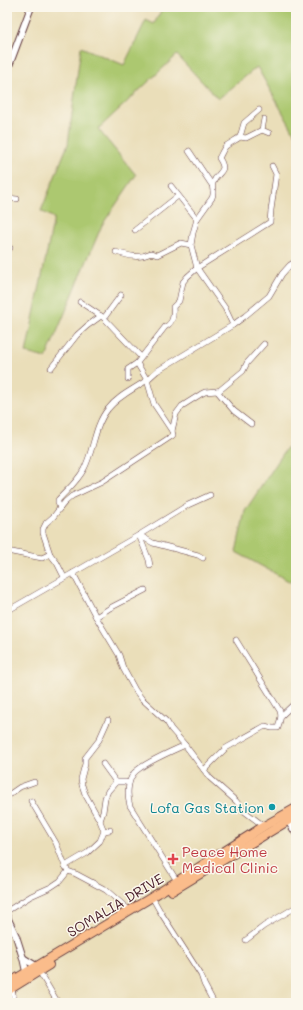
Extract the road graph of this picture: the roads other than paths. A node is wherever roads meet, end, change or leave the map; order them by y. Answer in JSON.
{"nodes":[{"id":1,"x":31,"y":7,"type":"edge"},
{"id":2,"x":10,"y":54,"type":"edge"},
{"id":3,"x":7,"y":71,"type":"edge"},
{"id":4,"x":259,"y":110,"type":"dead end"},
{"id":5,"x":264,"y":119,"type":"dead end"},
{"id":6,"x":262,"y":130,"type":"junction"},
{"id":7,"x":269,"y":132,"type":"dead end"},
{"id":8,"x":240,"y":137,"type":"junction"},
{"id":9,"x":189,"y":152,"type":"dead end"},
{"id":10,"x":272,"y":166,"type":"dead end"},
{"id":11,"x":212,"y":185,"type":"junction"},
{"id":12,"x":171,"y":186,"type":"dead end"},
{"id":13,"x":178,"y":196,"type":"junction"},
{"id":14,"x":7,"y":198,"type":"edge"},
{"id":15,"x":17,"y":199,"type":"dead end"},
{"id":16,"x":197,"y":219,"type":"junction"},
{"id":17,"x":135,"y":230,"type":"dead end"},
{"id":18,"x":191,"y":245,"type":"junction"},
{"id":19,"x":116,"y":252,"type":"dead end"},
{"id":20,"x":296,"y":261,"type":"edge"},
{"id":21,"x":197,"y":268,"type":"junction"},
{"id":22,"x":121,"y":295,"type":"dead end"},
{"id":23,"x":80,"y":302,"type":"dead end"},
{"id":24,"x":102,"y":317,"type":"junction"},
{"id":25,"x":233,"y":325,"type":"junction"},
{"id":26,"x":264,"y":344,"type":"dead end"},
{"id":27,"x":141,"y":357,"type":"junction"},
{"id":28,"x":137,"y":363,"type":"junction"},
{"id":29,"x":51,"y":368,"type":"dead end"},
{"id":30,"x":128,"y":379,"type":"dead end"},
{"id":31,"x":147,"y":380,"type":"junction"},
{"id":32,"x":217,"y":392,"type":"junction"},
{"id":33,"x":251,"y":424,"type":"dead end"},
{"id":34,"x":172,"y":431,"type":"junction"},
{"id":35,"x":210,"y":495,"type":"dead end"},
{"id":36,"x":60,"y":508,"type":"junction"},
{"id":37,"x":139,"y":535,"type":"junction"},
{"id":38,"x":7,"y":551,"type":"edge"},
{"id":39,"x":50,"y":554,"type":"junction"},
{"id":40,"x":203,"y":558,"type":"dead end"},
{"id":41,"x":150,"y":566,"type":"dead end"},
{"id":42,"x":72,"y":573,"type":"junction"},
{"id":43,"x":64,"y":577,"type":"junction"},
{"id":44,"x":145,"y":590,"type":"dead end"},
{"id":45,"x":7,"y":611,"type":"edge"},
{"id":46,"x":96,"y":617,"type":"junction"},
{"id":47,"x":236,"y":640,"type":"dead end"},
{"id":48,"x":296,"y":702,"type":"edge"},
{"id":49,"x":281,"y":716,"type":"junction"},
{"id":50,"x":108,"y":720,"type":"dead end"},
{"id":51,"x":185,"y":745,"type":"junction"},
{"id":52,"x":103,"y":764,"type":"dead end"},
{"id":53,"x":204,"y":770,"type":"junction"},
{"id":54,"x":34,"y":782,"type":"dead end"},
{"id":55,"x":116,"y":782,"type":"junction"},
{"id":56,"x":129,"y":783,"type":"junction"},
{"id":57,"x":7,"y":796,"type":"edge"},
{"id":58,"x":31,"y":802,"type":"dead end"},
{"id":59,"x":296,"y":808,"type":"edge"},
{"id":60,"x":296,"y":816,"type":"edge"},
{"id":61,"x":286,"y":818,"type":"junction"},
{"id":62,"x":100,"y":821,"type":"junction"},
{"id":63,"x":264,"y":826,"type":"junction"},
{"id":64,"x":110,"y":830,"type":"dead end"},
{"id":65,"x":104,"y":831,"type":"junction"},
{"id":66,"x":296,"y":833,"type":"edge"},
{"id":67,"x":65,"y":866,"type":"junction"},
{"id":68,"x":68,"y":871,"type":"junction"},
{"id":69,"x":177,"y":881,"type":"junction"},
{"id":70,"x":153,"y":900,"type":"junction"},
{"id":71,"x":296,"y":907,"type":"edge"},
{"id":72,"x":7,"y":911,"type":"edge"},
{"id":73,"x":130,"y":911,"type":"junction"},
{"id":74,"x":7,"y":917,"type":"edge"},
{"id":75,"x":246,"y":940,"type":"dead end"},
{"id":76,"x":23,"y":958,"type":"junction"},
{"id":77,"x":38,"y":969,"type":"junction"},
{"id":78,"x":26,"y":976,"type":"junction"},
{"id":79,"x":8,"y":988,"type":"edge"},
{"id":80,"x":10,"y":1003,"type":"edge"},
{"id":81,"x":58,"y":1003,"type":"edge"},
{"id":82,"x":214,"y":1003,"type":"edge"}],
"edges":[{"from":1,"to":2,"type":"street"},
{"from":2,"to":3,"type":"street"},
{"from":4,"to":8,"type":"street"},
{"from":5,"to":6,"type":"street"},
{"from":6,"to":7,"type":"street"},
{"from":6,"to":8,"type":"street"},
{"from":8,"to":11,"type":"street"},
{"from":9,"to":11,"type":"street"},
{"from":10,"to":21,"type":"street"},
{"from":11,"to":16,"type":"street"},
{"from":12,"to":13,"type":"street"},
{"from":13,"to":16,"type":"street"},
{"from":13,"to":17,"type":"street"},
{"from":14,"to":15,"type":"street"},
{"from":16,"to":18,"type":"street"},
{"from":18,"to":19,"type":"street"},
{"from":18,"to":21,"type":"street"},
{"from":20,"to":25,"type":"street"},
{"from":21,"to":25,"type":"street"},
{"from":21,"to":27,"type":"street"},
{"from":22,"to":24,"type":"street"},
{"from":23,"to":24,"type":"street"},
{"from":24,"to":27,"type":"street"},
{"from":24,"to":29,"type":"street"},
{"from":25,"to":31,"type":"street"},
{"from":26,"to":32,"type":"street"},
{"from":27,"to":28,"type":"street"},
{"from":28,"to":30,"type":"street"},
{"from":28,"to":31,"type":"street"},
{"from":31,"to":34,"type":"street"},
{"from":31,"to":36,"type":"street"},
{"from":32,"to":33,"type":"street"},
{"from":32,"to":34,"type":"street"},
{"from":34,"to":36,"type":"street"},
{"from":35,"to":37,"type":"street"},
{"from":36,"to":39,"type":"street"},
{"from":37,"to":40,"type":"street"},
{"from":37,"to":41,"type":"street"},
{"from":37,"to":42,"type":"street"},
{"from":38,"to":39,"type":"street"},
{"from":39,"to":43,"type":"street"},
{"from":42,"to":43,"type":"street"},
{"from":42,"to":46,"type":"street"},
{"from":43,"to":45,"type":"street"},
{"from":44,"to":46,"type":"street"},
{"from":46,"to":51,"type":"street"},
{"from":47,"to":49,"type":"street"},
{"from":48,"to":49,"type":"street"},
{"from":49,"to":53,"type":"street"},
{"from":50,"to":62,"type":"street"},
{"from":51,"to":53,"type":"street"},
{"from":51,"to":56,"type":"street"},
{"from":52,"to":55,"type":"street"},
{"from":53,"to":63,"type":"street"},
{"from":54,"to":57,"type":"street"},
{"from":55,"to":56,"type":"street"},
{"from":55,"to":62,"type":"street"},
{"from":56,"to":69,"type":"street"},
{"from":58,"to":67,"type":"street"},
{"from":59,"to":61,"type":"main road","name":"SOMALIA DRIVE"},
{"from":60,"to":61,"type":"main road","name":"SOMALIA DRIVE"},
{"from":61,"to":63,"type":"main road","name":"SOMALIA DRIVE"},
{"from":61,"to":66,"type":"street"},
{"from":61,"to":70,"type":"main road","name":"SOMALIA DRIVE"},
{"from":62,"to":65,"type":"street"},
{"from":63,"to":69,"type":"main road","name":"SOMALIA DRIVE"},
{"from":64,"to":65,"type":"street"},
{"from":65,"to":67,"type":"street"},
{"from":67,"to":68,"type":"street"},
{"from":68,"to":72,"type":"street"},
{"from":68,"to":73,"type":"street"},
{"from":69,"to":70,"type":"main road","name":"SOMALIA DRIVE"},
{"from":70,"to":73,"type":"main road","name":"SOMALIA DRIVE"},
{"from":70,"to":77,"type":"main road","name":"SOMALIA DRIVE"},
{"from":70,"to":82,"type":"street"},
{"from":71,"to":75,"type":"street"},
{"from":73,"to":77,"type":"main road","name":"SOMALIA DRIVE"},
{"from":74,"to":76,"type":"street"},
{"from":76,"to":77,"type":"street"},
{"from":76,"to":78,"type":"street"},
{"from":77,"to":78,"type":"main road","name":"SOMALIA DRIVE"},
{"from":77,"to":81,"type":"street"},
{"from":78,"to":79,"type":"main road","name":"SOMALIA DRIVE"},
{"from":79,"to":80,"type":"street"}]}
